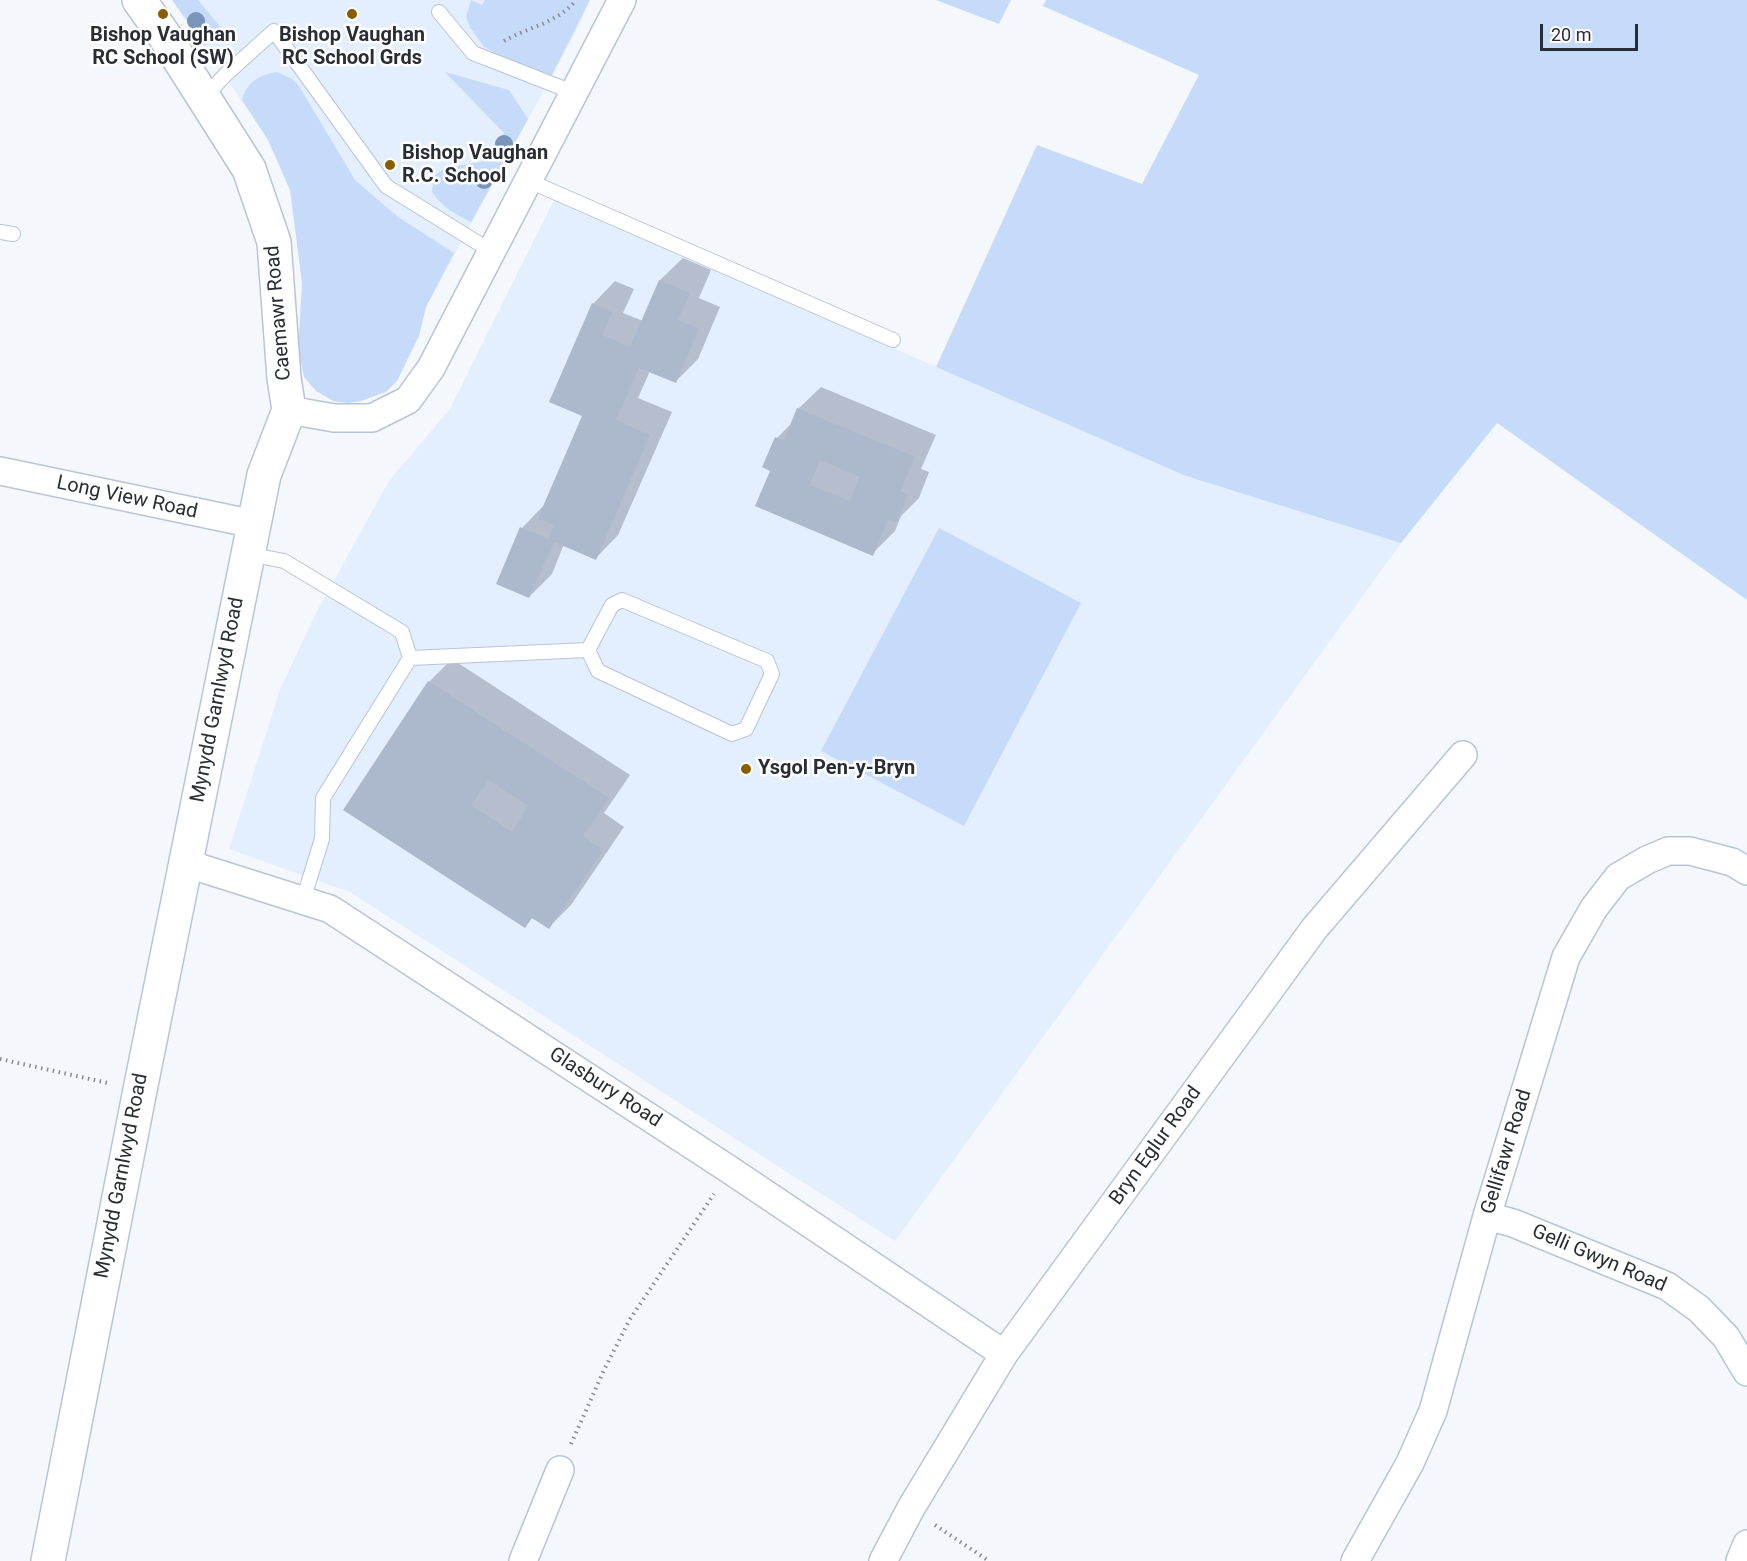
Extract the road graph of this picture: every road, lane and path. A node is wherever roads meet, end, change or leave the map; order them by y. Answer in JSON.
{"nodes":[{"id":1,"x":139,"y":0,"type":"edge"},
{"id":2,"x":576,"y":0,"type":"edge"},
{"id":3,"x":622,"y":0,"type":"edge"},
{"id":4,"x":439,"y":12,"type":"dead end"},
{"id":5,"x":486,"y":58,"type":"junction"},
{"id":6,"x":575,"y":93,"type":"junction"},
{"id":7,"x":204,"y":98,"type":"junction"},
{"id":8,"x":529,"y":181,"type":"junction"},
{"id":9,"x":491,"y":251,"type":"junction"},
{"id":10,"x":892,"y":340,"type":"dead end"},
{"id":11,"x":289,"y":410,"type":"junction"},
{"id":12,"x":0,"y":471,"type":"edge"},
{"id":13,"x":251,"y":539,"type":"junction"},
{"id":14,"x":588,"y":650,"type":"junction"},
{"id":15,"x":410,"y":658,"type":"junction"},
{"id":16,"x":1463,"y":754,"type":"dead end"},
{"id":17,"x":185,"y":863,"type":"junction"},
{"id":18,"x":1747,"y":872,"type":"edge"},
{"id":19,"x":303,"y":900,"type":"junction"},
{"id":20,"x":0,"y":1059,"type":"edge"},
{"id":21,"x":140,"y":1090,"type":"junction"},
{"id":22,"x":730,"y":1170,"type":"junction"},
{"id":23,"x":1487,"y":1216,"type":"junction"},
{"id":24,"x":1004,"y":1354,"type":"junction"},
{"id":25,"x":1747,"y":1372,"type":"edge"},
{"id":26,"x":560,"y":1470,"type":"joint"},
{"id":27,"x":911,"y":1508,"type":"junction"},
{"id":28,"x":1747,"y":1544,"type":"edge"},
{"id":29,"x":48,"y":1561,"type":"edge"},
{"id":30,"x":523,"y":1561,"type":"edge"},
{"id":31,"x":883,"y":1561,"type":"edge"},
{"id":32,"x":989,"y":1561,"type":"edge"},
{"id":33,"x":1355,"y":1561,"type":"edge"},
{"id":34,"x":1740,"y":1561,"type":"edge"}],
"edges":[{"from":1,"to":7,"type":"street","name":"Caemawr Road"},
{"from":2,"to":5,"type":"path"},
{"from":3,"to":6,"type":"street"},
{"from":4,"to":5,"type":"lane"},
{"from":5,"to":6,"type":"lane"},
{"from":6,"to":8,"type":"street"},
{"from":7,"to":9,"type":"lane"},
{"from":7,"to":11,"type":"street","name":"Caemawr Road"},
{"from":8,"to":9,"type":"street"},
{"from":8,"to":10,"type":"lane"},
{"from":9,"to":11,"type":"street"},
{"from":11,"to":13,"type":"street","name":"Mynydd Garnlwyd Road"},
{"from":12,"to":13,"type":"street","name":"Long View Road"},
{"from":13,"to":15,"type":"lane"},
{"from":13,"to":17,"type":"street","name":"Mynydd Garnlwyd Road"},
{"from":14,"to":14,"type":"lane"},
{"from":14,"to":15,"type":"lane"},
{"from":15,"to":19,"type":"lane"},
{"from":16,"to":24,"type":"street","name":"Bryn Eglur Road"},
{"from":17,"to":19,"type":"street","name":"Glasbury Road"},
{"from":17,"to":21,"type":"street","name":"Mynydd Garnlwyd Road"},
{"from":18,"to":23,"type":"street","name":"Gellifawr Road"},
{"from":19,"to":22,"type":"street","name":"Glasbury Road"},
{"from":20,"to":21,"type":"path"},
{"from":21,"to":29,"type":"street","name":"Mynydd Garnlwyd Road"},
{"from":22,"to":24,"type":"street","name":"Glasbury Road"},
{"from":22,"to":26,"type":"path"},
{"from":23,"to":25,"type":"street","name":"Gelli Gwyn Road"},
{"from":23,"to":33,"type":"street","name":"Gellifawr Road"},
{"from":24,"to":27,"type":"street","name":"Bryn Eglur Road"},
{"from":26,"to":30,"type":"street"},
{"from":27,"to":31,"type":"street","name":"Bryn Eglur Road"},
{"from":27,"to":32,"type":"path"},
{"from":28,"to":34,"type":"street"}]}
